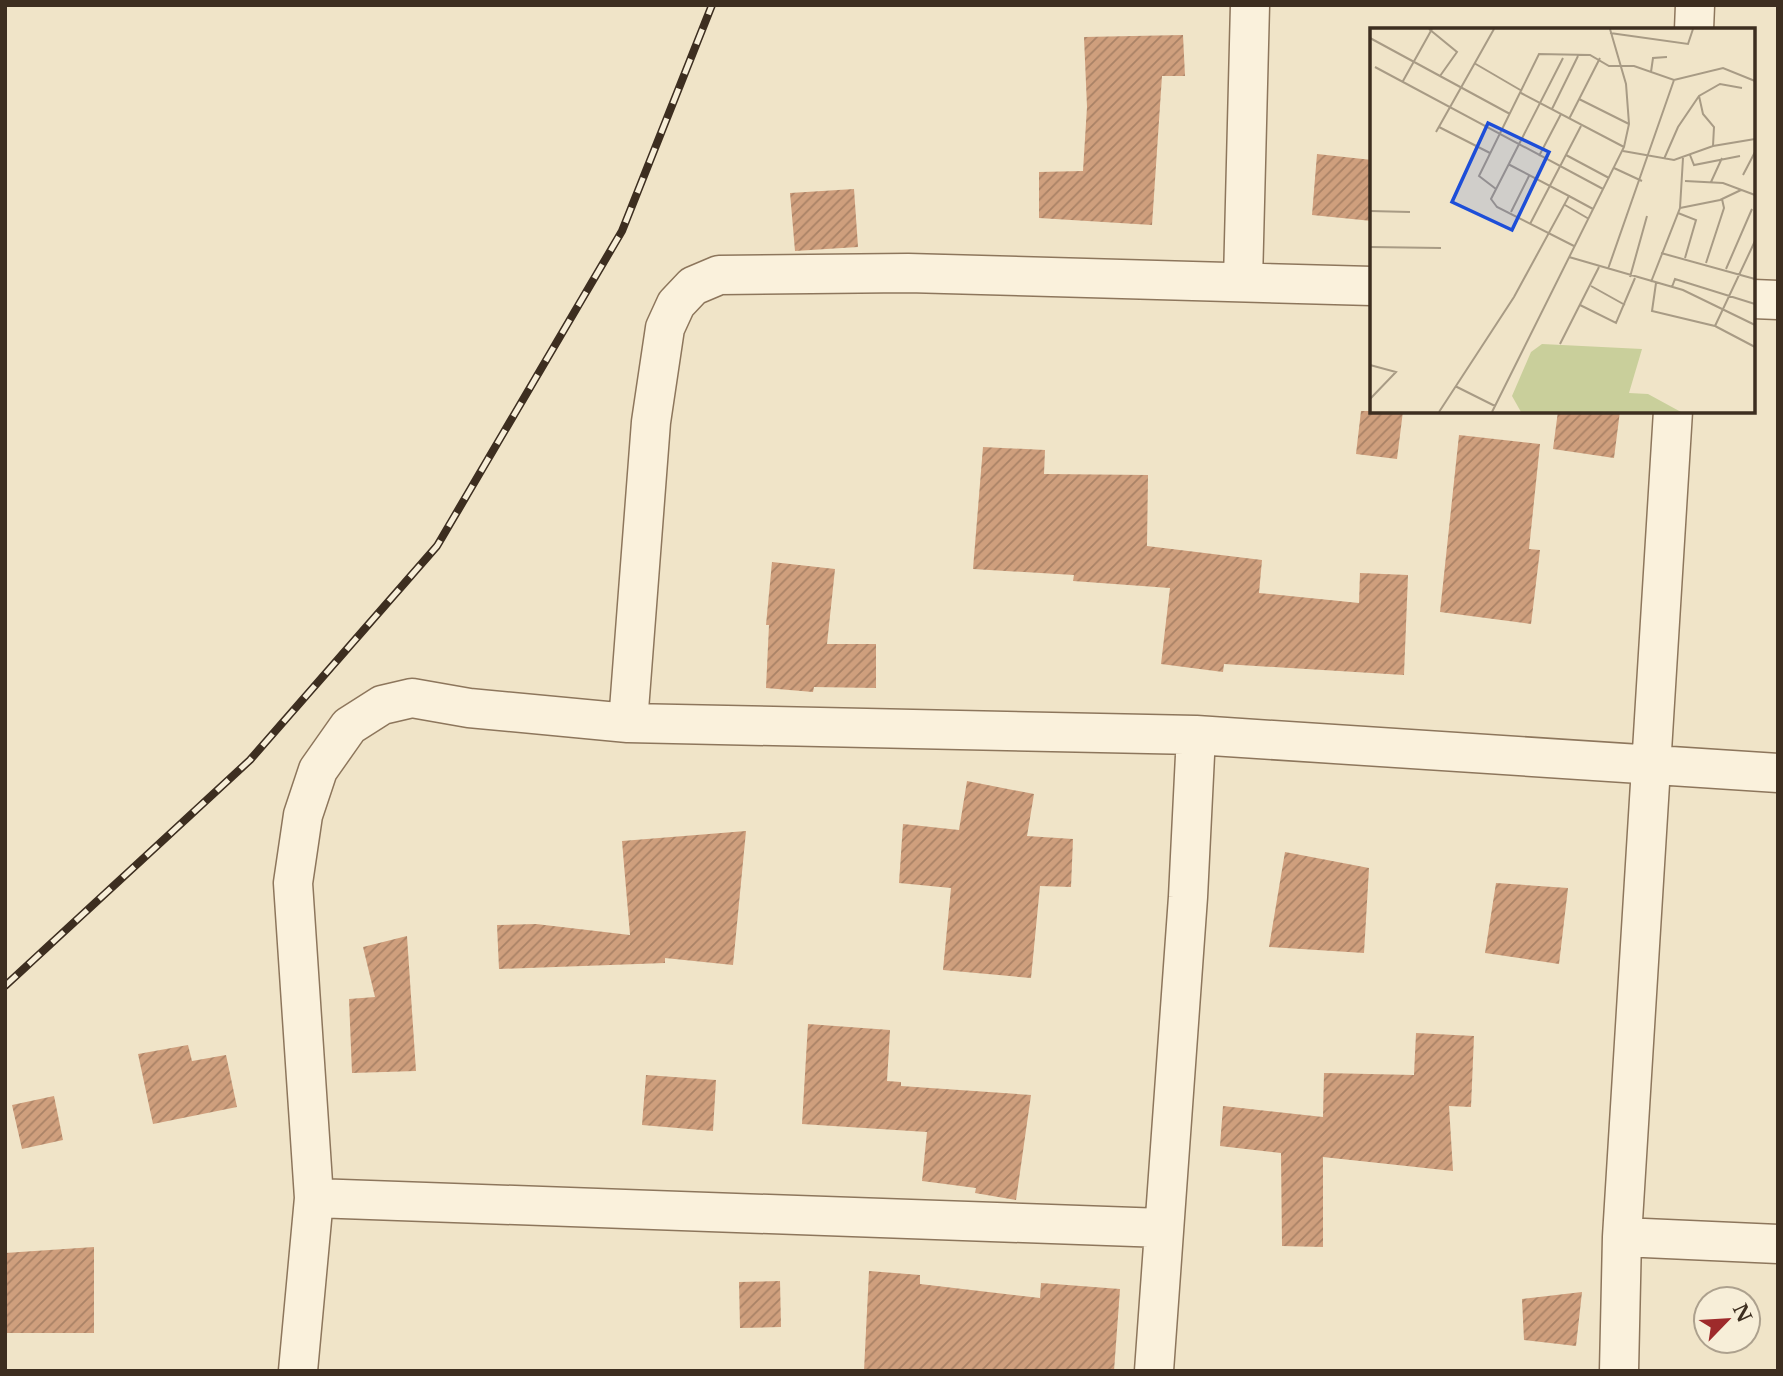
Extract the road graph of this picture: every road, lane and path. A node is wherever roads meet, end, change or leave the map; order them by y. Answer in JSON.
{"nodes":[{"id":1,"x":1250,"y":5,"type":"edge"},
{"id":2,"x":1695,"y":5,"type":"edge"},
{"id":3,"x":1694,"y":28,"type":"edge"},
{"id":4,"x":1243,"y":281,"type":"junction"},
{"id":5,"x":1370,"y":286,"type":"edge"},
{"id":6,"x":1755,"y":299,"type":"edge"},
{"id":7,"x":1778,"y":300,"type":"edge"},
{"id":8,"x":1672,"y":413,"type":"edge"},
{"id":9,"x":628,"y":723,"type":"junction"},
{"id":10,"x":1196,"y":735,"type":"junction"},
{"id":11,"x":1652,"y":767,"type":"junction"},
{"id":12,"x":1778,"y":773,"type":"edge"},
{"id":13,"x":314,"y":1198,"type":"junction"},
{"id":14,"x":1163,"y":1228,"type":"junction"},
{"id":15,"x":1622,"y":1237,"type":"junction"},
{"id":16,"x":1778,"y":1244,"type":"edge"},
{"id":17,"x":298,"y":1371,"type":"edge"},
{"id":18,"x":1154,"y":1371,"type":"edge"},
{"id":19,"x":1619,"y":1371,"type":"edge"}],
"edges":[{"from":1,"to":4,"type":"street"},
{"from":2,"to":3,"type":"street"},
{"from":4,"to":5,"type":"street"},
{"from":4,"to":9,"type":"street"},
{"from":6,"to":7,"type":"street"},
{"from":8,"to":11,"type":"street"},
{"from":9,"to":10,"type":"street"},
{"from":9,"to":13,"type":"street"},
{"from":10,"to":11,"type":"street"},
{"from":10,"to":14,"type":"street"},
{"from":11,"to":12,"type":"street"},
{"from":11,"to":15,"type":"street"},
{"from":13,"to":14,"type":"street"},
{"from":13,"to":17,"type":"street"},
{"from":14,"to":18,"type":"street"},
{"from":15,"to":16,"type":"street"},
{"from":15,"to":19,"type":"street"}]}
